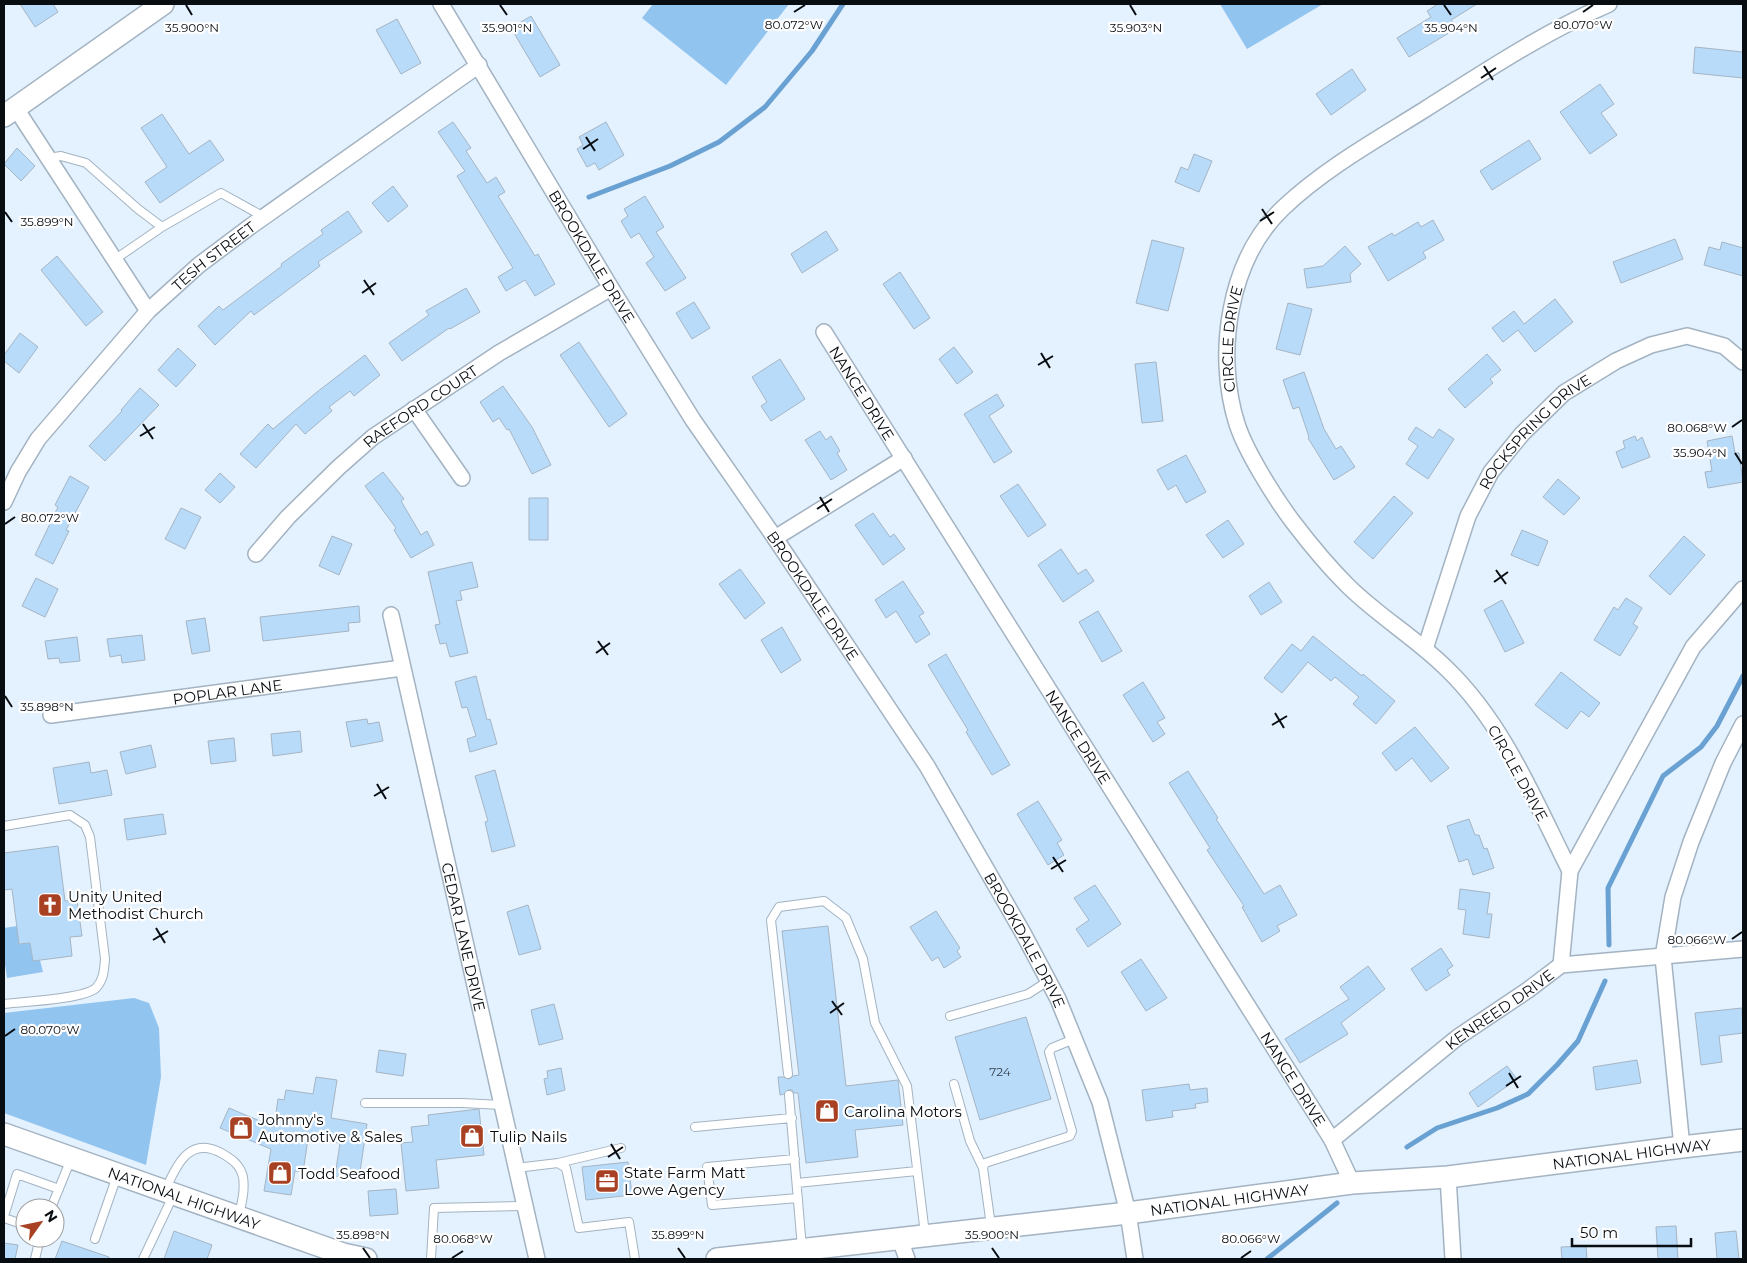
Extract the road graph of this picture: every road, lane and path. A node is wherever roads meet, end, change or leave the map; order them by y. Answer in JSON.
{"nodes":[{"id":1,"x":163,"y":4,"type":"edge"},
{"id":2,"x":441,"y":4,"type":"edge"},
{"id":3,"x":1609,"y":4,"type":"edge"},
{"id":4,"x":479,"y":65,"type":"junction"},
{"id":5,"x":9,"y":111,"type":"edge"},
{"id":6,"x":48,"y":158,"type":"junction"},
{"id":7,"x":264,"y":216,"type":"junction"},
{"id":8,"x":162,"y":227,"type":"junction"},
{"id":9,"x":114,"y":260,"type":"junction"},
{"id":10,"x":611,"y":288,"type":"junction"},
{"id":11,"x":148,"y":311,"type":"junction"},
{"id":12,"x":824,"y":332,"type":"dead end"},
{"id":13,"x":1743,"y":362,"type":"edge"},
{"id":14,"x":414,"y":409,"type":"junction"},
{"id":15,"x":904,"y":458,"type":"junction"},
{"id":16,"x":462,"y":478,"type":"dead end"},
{"id":17,"x":4,"y":502,"type":"edge"},
{"id":18,"x":775,"y":538,"type":"junction"},
{"id":19,"x":256,"y":554,"type":"dead end"},
{"id":20,"x":1743,"y":589,"type":"edge"},
{"id":21,"x":391,"y":615,"type":"dead end"},
{"id":22,"x":1425,"y":649,"type":"junction"},
{"id":23,"x":402,"y":668,"type":"junction"},
{"id":24,"x":51,"y":715,"type":"dead end"},
{"id":25,"x":1743,"y":724,"type":"edge"},
{"id":26,"x":4,"y":826,"type":"edge"},
{"id":27,"x":1570,"y":871,"type":"junction"},
{"id":28,"x":1743,"y":949,"type":"edge"},
{"id":29,"x":1662,"y":957,"type":"junction"},
{"id":30,"x":1561,"y":965,"type":"junction"},
{"id":31,"x":1048,"y":981,"type":"junction"},
{"id":32,"x":4,"y":1004,"type":"edge"},
{"id":33,"x":950,"y":1016,"type":"dead end"},
{"id":34,"x":1074,"y":1039,"type":"junction"},
{"id":35,"x":788,"y":1074,"type":"dead end"},
{"id":36,"x":954,"y":1084,"type":"dead end"},
{"id":37,"x":790,"y":1095,"type":"dead end"},
{"id":38,"x":365,"y":1103,"type":"dead end"},
{"id":39,"x":502,"y":1105,"type":"junction"},
{"id":40,"x":792,"y":1118,"type":"junction"},
{"id":41,"x":695,"y":1127,"type":"dead end"},
{"id":42,"x":4,"y":1134,"type":"edge"},
{"id":43,"x":1332,"y":1140,"type":"junction"},
{"id":44,"x":1743,"y":1140,"type":"edge"},
{"id":45,"x":1682,"y":1147,"type":"junction"},
{"id":46,"x":621,"y":1148,"type":"dead end"},
{"id":47,"x":70,"y":1159,"type":"junction"},
{"id":48,"x":795,"y":1159,"type":"junction"},
{"id":49,"x":558,"y":1162,"type":"junction"},
{"id":50,"x":516,"y":1168,"type":"junction"},
{"id":51,"x":983,"y":1168,"type":"junction"},
{"id":52,"x":918,"y":1171,"type":"junction"},
{"id":53,"x":118,"y":1174,"type":"junction"},
{"id":54,"x":1448,"y":1177,"type":"junction"},
{"id":55,"x":797,"y":1182,"type":"junction"},
{"id":56,"x":1352,"y":1183,"type":"junction"},
{"id":57,"x":59,"y":1189,"type":"junction"},
{"id":58,"x":170,"y":1193,"type":"junction"},
{"id":59,"x":55,"y":1198,"type":"edge"},
{"id":60,"x":798,"y":1198,"type":"junction"},
{"id":61,"x":525,"y":1206,"type":"junction"},
{"id":62,"x":1128,"y":1213,"type":"junction"},
{"id":63,"x":4,"y":1217,"type":"edge"},
{"id":64,"x":239,"y":1217,"type":"junction"},
{"id":65,"x":992,"y":1228,"type":"junction"},
{"id":66,"x":926,"y":1236,"type":"junction"},
{"id":67,"x":95,"y":1239,"type":"dead end"},
{"id":68,"x":900,"y":1239,"type":"junction"},
{"id":69,"x":802,"y":1250,"type":"junction"},
{"id":70,"x":143,"y":1259,"type":"edge"},
{"id":71,"x":366,"y":1259,"type":"edge"},
{"id":72,"x":432,"y":1259,"type":"edge"},
{"id":73,"x":537,"y":1259,"type":"edge"},
{"id":74,"x":635,"y":1259,"type":"edge"},
{"id":75,"x":717,"y":1259,"type":"edge"},
{"id":76,"x":907,"y":1259,"type":"edge"},
{"id":77,"x":1135,"y":1259,"type":"edge"},
{"id":78,"x":1453,"y":1259,"type":"edge"}],
"edges":[{"from":1,"to":5,"type":"main road"},
{"from":2,"to":4,"type":"street","name":"BROOKDALE DRIVE"},
{"from":3,"to":22,"type":"street","name":"CIRCLE DRIVE"},
{"from":4,"to":7,"type":"street","name":"TESH STREET"},
{"from":4,"to":10,"type":"street","name":"BROOKDALE DRIVE"},
{"from":5,"to":6,"type":"street"},
{"from":6,"to":8,"type":"lane"},
{"from":6,"to":9,"type":"street"},
{"from":7,"to":8,"type":"lane"},
{"from":7,"to":11,"type":"street","name":"TESH STREET"},
{"from":8,"to":9,"type":"lane"},
{"from":9,"to":11,"type":"street"},
{"from":10,"to":14,"type":"street","name":"RAEFORD COURT"},
{"from":10,"to":18,"type":"street","name":"BROOKDALE DRIVE"},
{"from":11,"to":17,"type":"street","name":"TESH STREET"},
{"from":12,"to":15,"type":"street","name":"NANCE DRIVE"},
{"from":13,"to":22,"type":"street","name":"ROCKSPRING DRIVE"},
{"from":14,"to":16,"type":"street"},
{"from":14,"to":19,"type":"street","name":"RAEFORD COURT"},
{"from":15,"to":18,"type":"street"},
{"from":15,"to":43,"type":"street","name":"NANCE DRIVE"},
{"from":18,"to":31,"type":"street","name":"BROOKDALE DRIVE"},
{"from":20,"to":27,"type":"street"},
{"from":21,"to":23,"type":"street","name":"CEDAR LANE DRIVE"},
{"from":22,"to":27,"type":"street","name":"CIRCLE DRIVE"},
{"from":23,"to":24,"type":"street","name":"POPLAR LANE"},
{"from":23,"to":39,"type":"street","name":"CEDAR LANE DRIVE"},
{"from":25,"to":29,"type":"street"},
{"from":26,"to":32,"type":"lane"},
{"from":27,"to":30,"type":"street"},
{"from":28,"to":29,"type":"street","name":"KENREED DRIVE"},
{"from":29,"to":30,"type":"street","name":"KENREED DRIVE"},
{"from":29,"to":45,"type":"street"},
{"from":30,"to":43,"type":"street","name":"KENREED DRIVE"},
{"from":31,"to":33,"type":"lane"},
{"from":31,"to":34,"type":"street","name":"BROOKDALE DRIVE"},
{"from":34,"to":51,"type":"lane"},
{"from":34,"to":62,"type":"street","name":"BROOKDALE DRIVE"},
{"from":35,"to":52,"type":"lane"},
{"from":36,"to":51,"type":"lane"},
{"from":37,"to":40,"type":"lane"},
{"from":38,"to":39,"type":"lane"},
{"from":39,"to":50,"type":"street","name":"CEDAR LANE DRIVE"},
{"from":40,"to":41,"type":"lane"},
{"from":40,"to":48,"type":"lane"},
{"from":42,"to":47,"type":"main road","name":"NATIONAL HIGHWAY"},
{"from":43,"to":56,"type":"street"},
{"from":44,"to":45,"type":"main road","name":"NATIONAL HIGHWAY"},
{"from":45,"to":54,"type":"main road","name":"NATIONAL HIGHWAY"},
{"from":46,"to":49,"type":"lane"},
{"from":47,"to":53,"type":"main road","name":"NATIONAL HIGHWAY"},
{"from":47,"to":57,"type":"lane"},
{"from":48,"to":55,"type":"lane"},
{"from":48,"to":60,"type":"lane"},
{"from":49,"to":50,"type":"lane"},
{"from":49,"to":74,"type":"lane"},
{"from":50,"to":61,"type":"street","name":"CEDAR LANE DRIVE"},
{"from":51,"to":65,"type":"lane"},
{"from":52,"to":55,"type":"lane"},
{"from":52,"to":66,"type":"lane"},
{"from":53,"to":58,"type":"main road","name":"NATIONAL HIGHWAY"},
{"from":53,"to":67,"type":"lane"},
{"from":54,"to":56,"type":"main road","name":"NATIONAL HIGHWAY"},
{"from":54,"to":78,"type":"street"},
{"from":55,"to":60,"type":"lane"},
{"from":56,"to":62,"type":"main road","name":"NATIONAL HIGHWAY"},
{"from":57,"to":59,"type":"lane"},
{"from":57,"to":63,"type":"lane"},
{"from":58,"to":64,"type":"main road","name":"NATIONAL HIGHWAY"},
{"from":58,"to":64,"type":"lane"},
{"from":58,"to":70,"type":"lane"},
{"from":60,"to":69,"type":"lane"},
{"from":61,"to":72,"type":"lane"},
{"from":61,"to":73,"type":"street","name":"CEDAR LANE DRIVE"},
{"from":62,"to":65,"type":"main road","name":"NATIONAL HIGHWAY"},
{"from":62,"to":77,"type":"street","name":"BROOKDALE DRIVE"},
{"from":64,"to":71,"type":"main road","name":"NATIONAL HIGHWAY"},
{"from":65,"to":66,"type":"main road","name":"NATIONAL HIGHWAY"},
{"from":66,"to":68,"type":"main road","name":"NATIONAL HIGHWAY"},
{"from":68,"to":69,"type":"main road","name":"NATIONAL HIGHWAY"},
{"from":68,"to":76,"type":"street"},
{"from":69,"to":75,"type":"main road","name":"NATIONAL HIGHWAY"}]}
